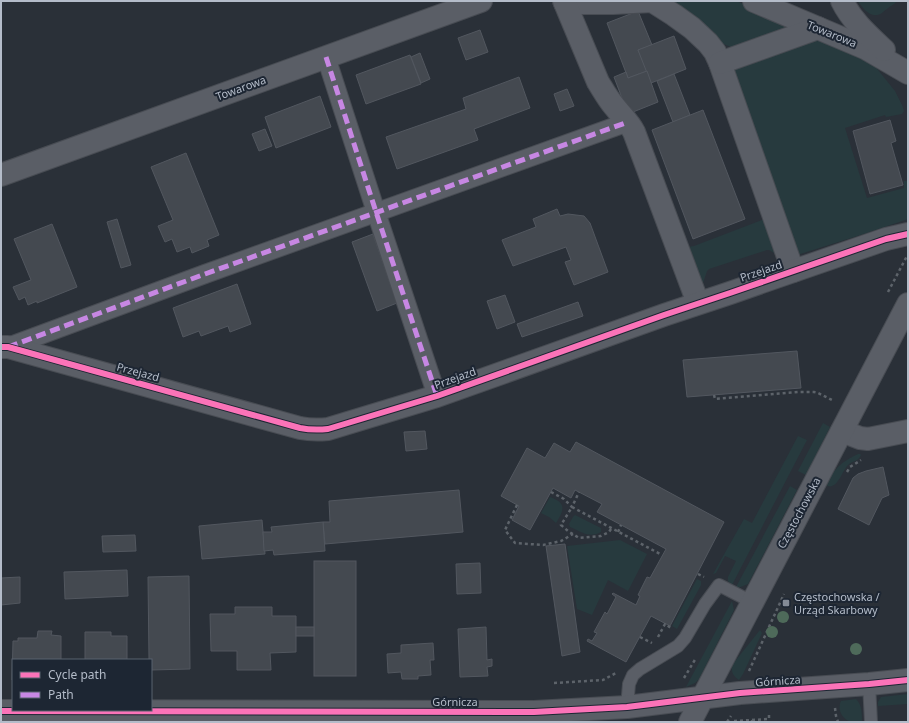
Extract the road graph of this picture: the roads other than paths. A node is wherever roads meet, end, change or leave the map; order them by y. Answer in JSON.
{"nodes":[{"id":1,"x":481,"y":1,"type":"edge"},
{"id":2,"x":653,"y":1,"type":"edge"},
{"id":3,"x":754,"y":1,"type":"edge"},
{"id":4,"x":842,"y":1,"type":"edge"},
{"id":5,"x":565,"y":2,"type":"edge"},
{"id":6,"x":818,"y":28,"type":"junction"},
{"id":7,"x":326,"y":57,"type":"junction"},
{"id":8,"x":720,"y":63,"type":"junction"},
{"id":9,"x":908,"y":73,"type":"edge"},
{"id":10,"x":628,"y":122,"type":"junction"},
{"id":11,"x":1,"y":176,"type":"edge"},
{"id":12,"x":376,"y":212,"type":"junction"},
{"id":13,"x":908,"y":234,"type":"edge"},
{"id":14,"x":793,"y":271,"type":"junction"},
{"id":15,"x":698,"y":303,"type":"junction"},
{"id":16,"x":908,"y":304,"type":"edge"},
{"id":17,"x":4,"y":347,"type":"edge"},
{"id":18,"x":437,"y":396,"type":"junction"},
{"id":19,"x":842,"y":431,"type":"junction"},
{"id":20,"x":908,"y":431,"type":"edge"},
{"id":21,"x":752,"y":602,"type":"junction"},
{"id":22,"x":908,"y":680,"type":"edge"},
{"id":23,"x":869,"y":684,"type":"junction"},
{"id":24,"x":703,"y":697,"type":"junction"},
{"id":25,"x":626,"y":707,"type":"junction"},
{"id":26,"x":1,"y":711,"type":"edge"},
{"id":27,"x":690,"y":722,"type":"edge"},
{"id":28,"x":871,"y":722,"type":"edge"}],
"edges":[{"from":1,"to":7,"type":"street","name":"Towarowa"},
{"from":2,"to":5,"type":"street"},
{"from":2,"to":8,"type":"street"},
{"from":3,"to":6,"type":"street","name":"Towarowa"},
{"from":4,"to":9,"type":"street"},
{"from":5,"to":10,"type":"street"},
{"from":6,"to":8,"type":"street"},
{"from":6,"to":9,"type":"street","name":"Towarowa"},
{"from":7,"to":11,"type":"street","name":"Towarowa"},
{"from":7,"to":12,"type":"street"},
{"from":8,"to":14,"type":"street"},
{"from":10,"to":12,"type":"street"},
{"from":10,"to":15,"type":"street"},
{"from":12,"to":17,"type":"street"},
{"from":12,"to":18,"type":"street"},
{"from":13,"to":14,"type":"street","name":"Przejazd"},
{"from":14,"to":15,"type":"street","name":"Przejazd"},
{"from":15,"to":18,"type":"street","name":"Przejazd"},
{"from":16,"to":19,"type":"street","name":"Częstochowska"},
{"from":17,"to":18,"type":"street","name":"Przejazd"},
{"from":19,"to":20,"type":"street"},
{"from":19,"to":21,"type":"street","name":"Częstochowska"},
{"from":21,"to":24,"type":"street","name":"Częstochowska"},
{"from":21,"to":25,"type":"lane"},
{"from":22,"to":23,"type":"street","name":"Górnicza"},
{"from":23,"to":24,"type":"street","name":"Górnicza"},
{"from":23,"to":28,"type":"lane"},
{"from":24,"to":25,"type":"street","name":"Górnicza"},
{"from":24,"to":27,"type":"street","name":"Częstochowska"},
{"from":25,"to":26,"type":"street","name":"Górnicza"}]}
